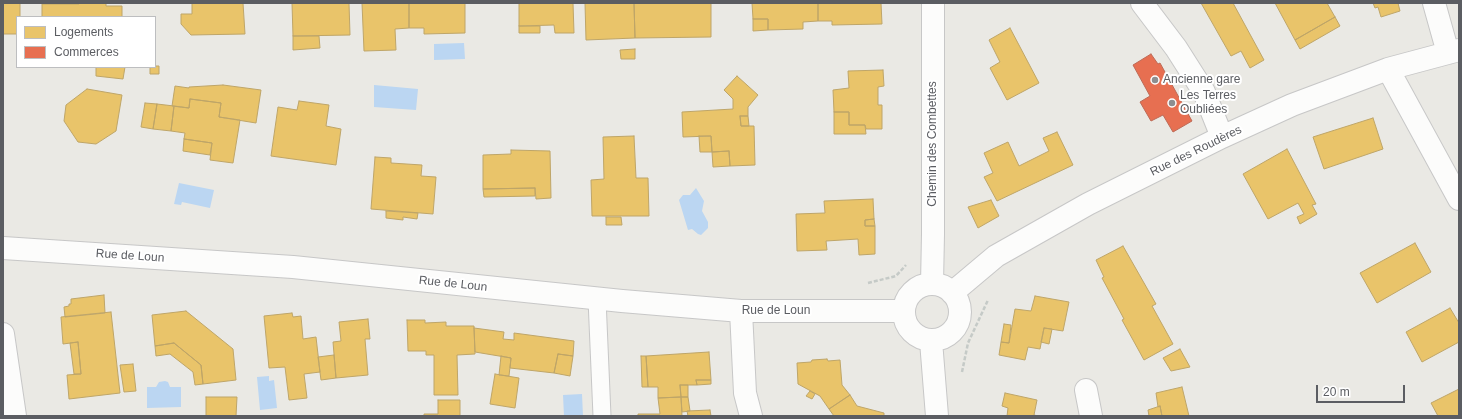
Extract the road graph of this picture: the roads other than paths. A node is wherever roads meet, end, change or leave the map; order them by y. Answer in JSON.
{"nodes":[{"id":1,"x":932,"y":3,"type":"edge"},
{"id":2,"x":1142,"y":3,"type":"edge"},
{"id":3,"x":1434,"y":3,"type":"edge"},
{"id":4,"x":1454,"y":51,"type":"edge"},
{"id":5,"x":1388,"y":69,"type":"junction"},
{"id":6,"x":1222,"y":137,"type":"junction"},
{"id":7,"x":1459,"y":199,"type":"edge"},
{"id":8,"x":3,"y":248,"type":"edge"},
{"id":9,"x":932,"y":284,"type":"junction"},
{"id":10,"x":952,"y":293,"type":"junction"},
{"id":11,"x":597,"y":299,"type":"junction"},
{"id":12,"x":741,"y":311,"type":"junction"},
{"id":13,"x":904,"y":311,"type":"junction"},
{"id":14,"x":3,"y":334,"type":"edge"},
{"id":15,"x":931,"y":341,"type":"junction"},
{"id":16,"x":1086,"y":390,"type":"dead end"},
{"id":17,"x":14,"y":416,"type":"edge"},
{"id":18,"x":602,"y":416,"type":"edge"},
{"id":19,"x":750,"y":416,"type":"edge"},
{"id":20,"x":937,"y":416,"type":"edge"},
{"id":21,"x":1091,"y":416,"type":"edge"}],
"edges":[{"from":1,"to":9,"type":"street","name":"Chemin des Combettes"},
{"from":2,"to":6,"type":"street"},
{"from":3,"to":4,"type":"street"},
{"from":4,"to":5,"type":"street","name":"Rue des Roudères"},
{"from":5,"to":6,"type":"street","name":"Rue des Roudères"},
{"from":5,"to":7,"type":"street"},
{"from":6,"to":10,"type":"street","name":"Rue des Roudères"},
{"from":8,"to":11,"type":"street","name":"Rue de Loun"},
{"from":9,"to":10,"type":"street"},
{"from":9,"to":13,"type":"street"},
{"from":10,"to":15,"type":"street"},
{"from":11,"to":12,"type":"street","name":"Rue de Loun"},
{"from":11,"to":18,"type":"lane"},
{"from":12,"to":13,"type":"street","name":"Rue de Loun"},
{"from":12,"to":19,"type":"street"},
{"from":13,"to":15,"type":"street"},
{"from":14,"to":17,"type":"street"},
{"from":15,"to":20,"type":"street"},
{"from":16,"to":21,"type":"street"}]}
